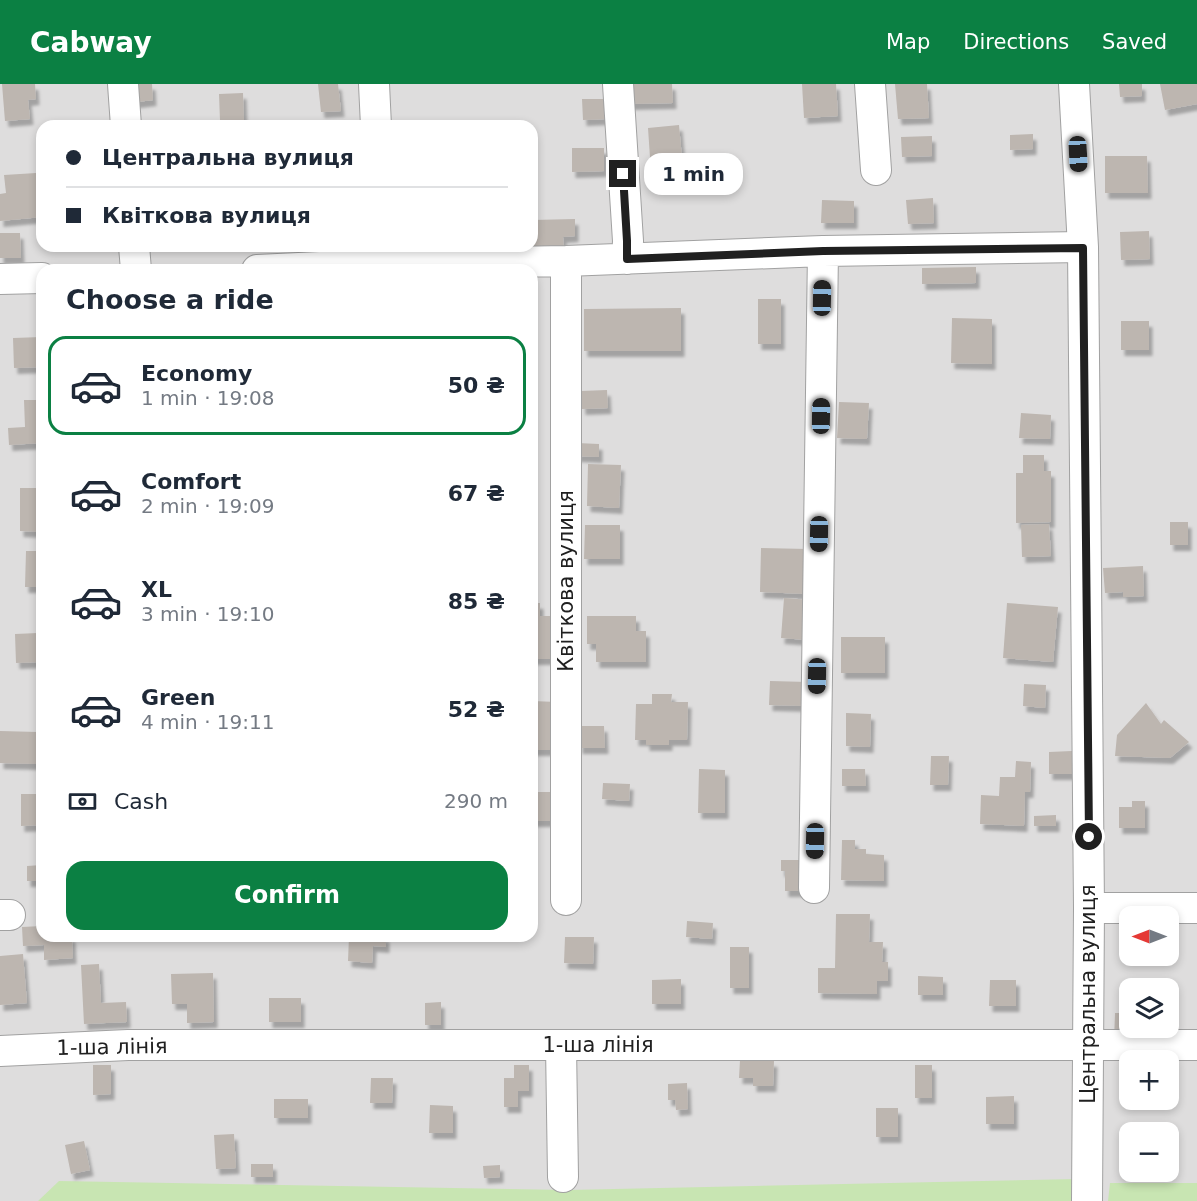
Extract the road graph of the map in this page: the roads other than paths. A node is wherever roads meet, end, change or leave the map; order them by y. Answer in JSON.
{"nodes":[{"id":1,"x":123,"y":84,"type":"edge"},
{"id":2,"x":374,"y":84,"type":"edge"},
{"id":3,"x":618,"y":84,"type":"edge"},
{"id":4,"x":870,"y":84,"type":"edge"},
{"id":5,"x":1074,"y":84,"type":"edge"},
{"id":6,"x":126,"y":120,"type":"edge"},
{"id":7,"x":376,"y":120,"type":"edge"},
{"id":8,"x":876,"y":170,"type":"dead end"},
{"id":9,"x":1083,"y":248,"type":"junction"},
{"id":10,"x":823,"y":251,"type":"junction"},
{"id":11,"x":383,"y":255,"type":"edge"},
{"id":12,"x":627,"y":259,"type":"junction"},
{"id":13,"x":566,"y":261,"type":"junction"},
{"id":14,"x":344,"y":264,"type":"edge"},
{"id":15,"x":36,"y":278,"type":"edge"},
{"id":16,"x":0,"y":279,"type":"edge"},
{"id":17,"x":814,"y":888,"type":"dead end"},
{"id":18,"x":566,"y":900,"type":"dead end"},
{"id":19,"x":1089,"y":908,"type":"junction"},
{"id":20,"x":1197,"y":908,"type":"edge"},
{"id":21,"x":561,"y":1045,"type":"junction"},
{"id":22,"x":1197,"y":1045,"type":"edge"},
{"id":23,"x":1087,"y":1046,"type":"junction"},
{"id":24,"x":0,"y":1051,"type":"edge"},
{"id":25,"x":563,"y":1177,"type":"dead end"},
{"id":26,"x":1087,"y":1201,"type":"edge"}],
"edges":[{"from":1,"to":6,"type":"street"},
{"from":2,"to":7,"type":"street"},
{"from":3,"to":12,"type":"street"},
{"from":4,"to":8,"type":"street"},
{"from":5,"to":9,"type":"street","name":"Центральна вулиця"},
{"from":9,"to":10,"type":"street"},
{"from":9,"to":19,"type":"street","name":"Центральна вулиця"},
{"from":10,"to":12,"type":"street"},
{"from":10,"to":17,"type":"street"},
{"from":11,"to":13,"type":"street"},
{"from":11,"to":14,"type":"street"},
{"from":12,"to":13,"type":"street"},
{"from":13,"to":18,"type":"street","name":"Квіткова вулиця"},
{"from":15,"to":16,"type":"street"},
{"from":19,"to":20,"type":"street"},
{"from":19,"to":23,"type":"street","name":"Центральна вулиця"},
{"from":21,"to":23,"type":"street","name":"1-ша лінія"},
{"from":21,"to":24,"type":"street","name":"1-ша лінія"},
{"from":21,"to":25,"type":"street"},
{"from":22,"to":23,"type":"street","name":"1-ша лінія"},
{"from":23,"to":26,"type":"street","name":"Центральна вулиця"}]}
